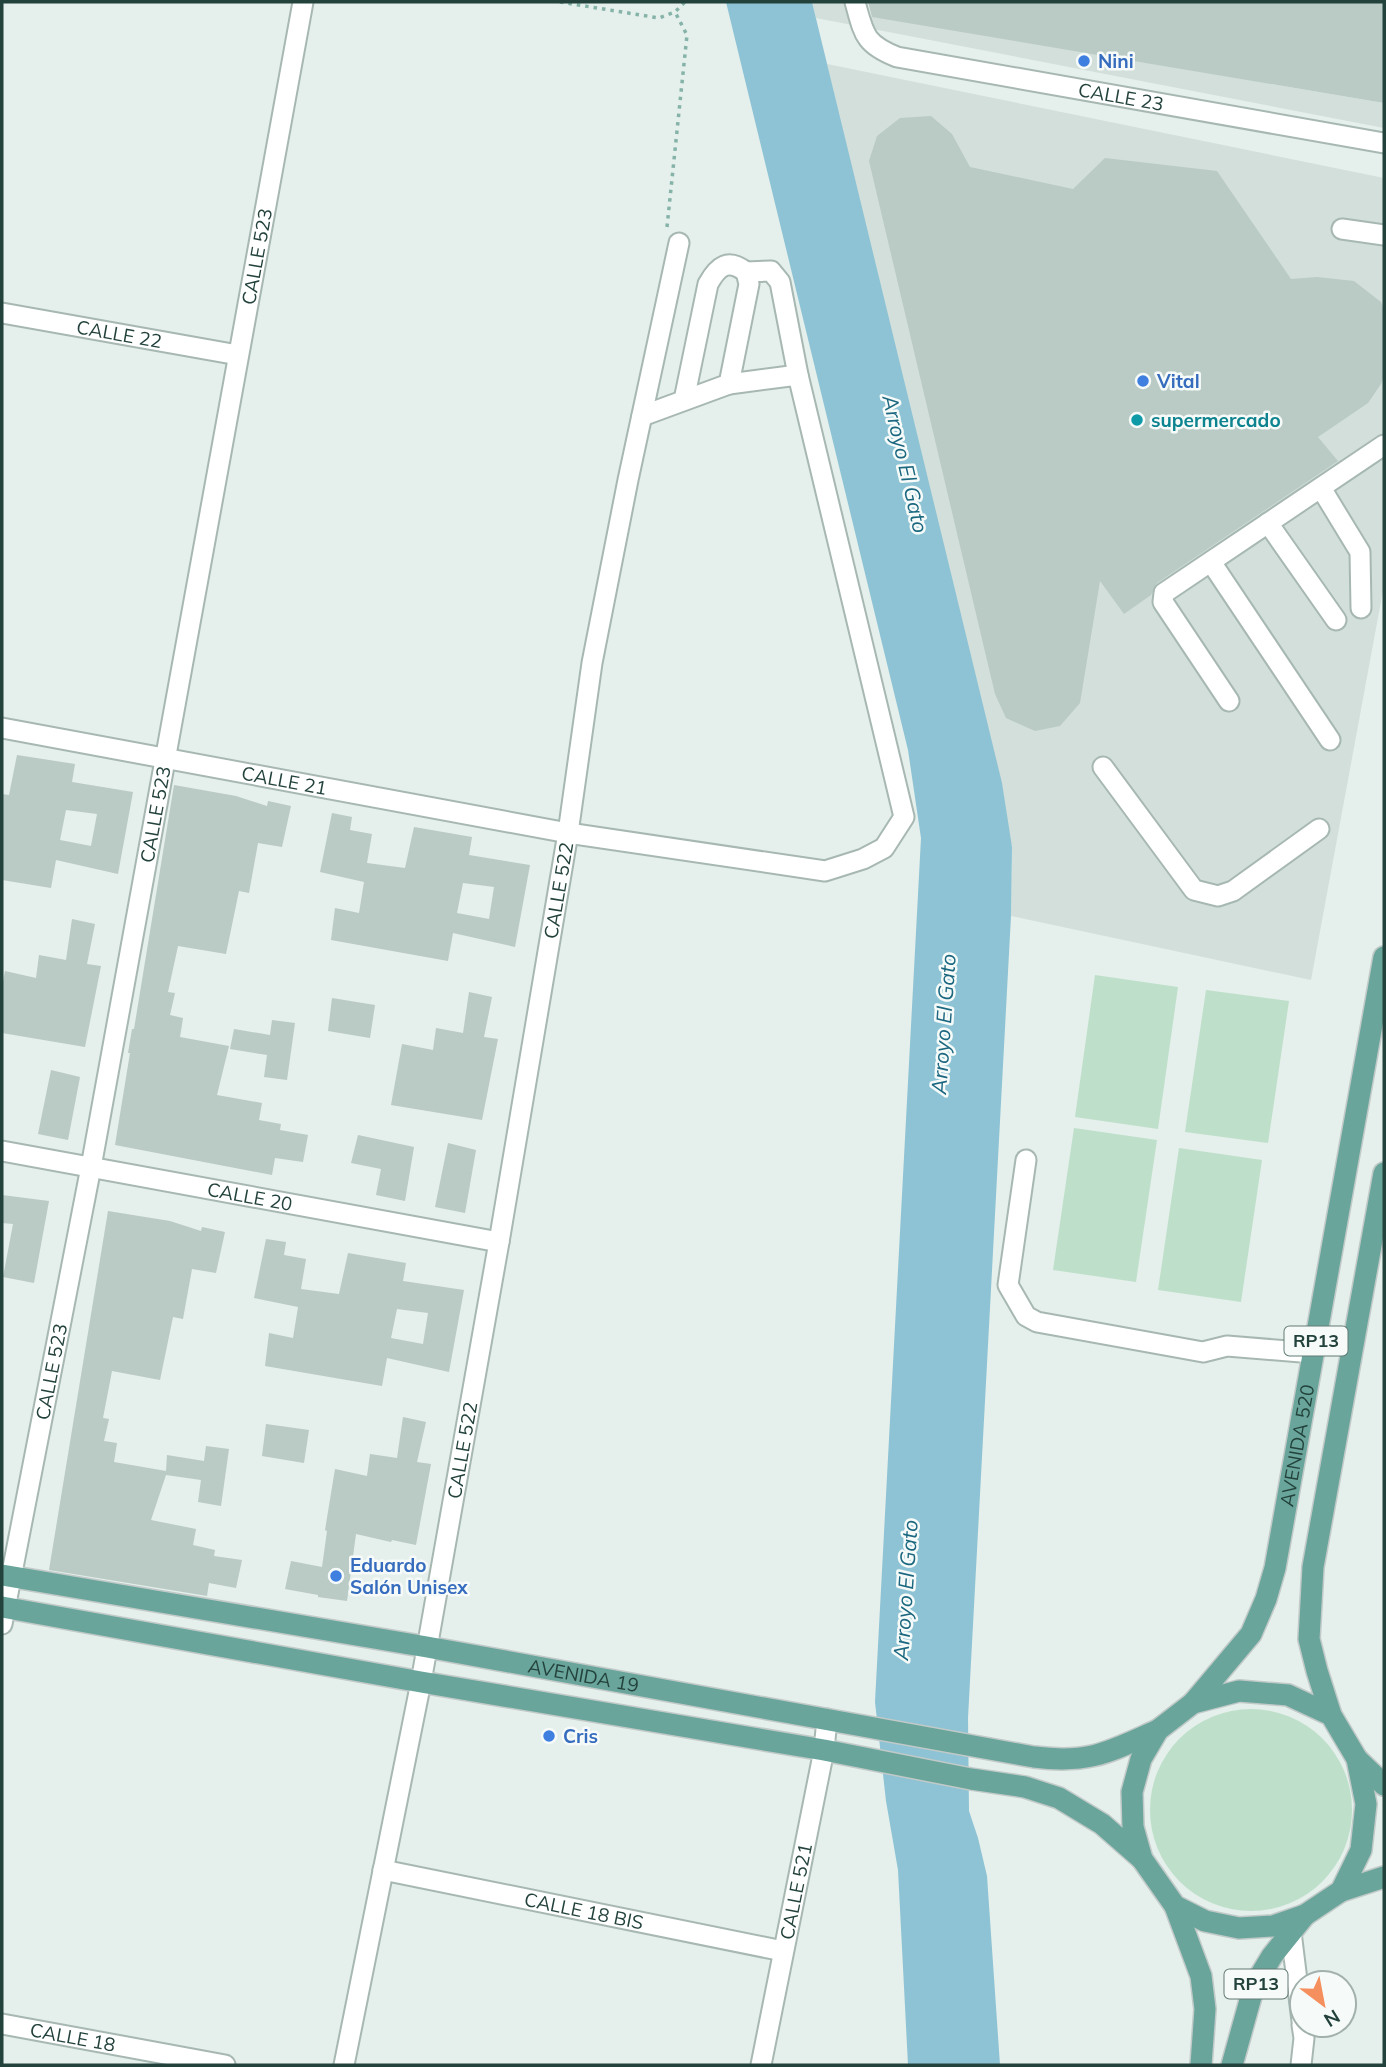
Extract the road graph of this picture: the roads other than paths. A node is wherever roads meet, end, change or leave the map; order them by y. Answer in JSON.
{"nodes":[{"id":1,"x":303,"y":2,"type":"edge"},
{"id":2,"x":855,"y":2,"type":"edge"},
{"id":3,"x":1384,"y":144,"type":"edge"},
{"id":4,"x":1342,"y":229,"type":"dead end"},
{"id":5,"x":1384,"y":235,"type":"edge"},
{"id":6,"x":679,"y":243,"type":"road end"},
{"id":7,"x":746,"y":272,"type":"junction"},
{"id":8,"x":2,"y":313,"type":"edge"},
{"id":9,"x":238,"y":355,"type":"junction"},
{"id":10,"x":798,"y":375,"type":"junction"},
{"id":11,"x":729,"y":384,"type":"junction"},
{"id":12,"x":684,"y":400,"type":"junction"},
{"id":13,"x":642,"y":416,"type":"junction"},
{"id":14,"x":1384,"y":445,"type":"edge"},
{"id":15,"x":1321,"y":488,"type":"junction"},
{"id":16,"x":1268,"y":523,"type":"junction"},
{"id":17,"x":1210,"y":562,"type":"junction"},
{"id":18,"x":1361,"y":608,"type":"dead end"},
{"id":19,"x":1336,"y":620,"type":"dead end"},
{"id":20,"x":1228,"y":701,"type":"dead end"},
{"id":21,"x":2,"y":728,"type":"edge"},
{"id":22,"x":1330,"y":740,"type":"dead end"},
{"id":23,"x":166,"y":757,"type":"junction"},
{"id":24,"x":1103,"y":767,"type":"dead end"},
{"id":25,"x":1319,"y":829,"type":"dead end"},
{"id":26,"x":568,"y":833,"type":"junction"},
{"id":27,"x":1384,"y":957,"type":"edge"},
{"id":28,"x":2,"y":1151,"type":"edge"},
{"id":29,"x":1026,"y":1160,"type":"dead end"},
{"id":30,"x":91,"y":1167,"type":"junction"},
{"id":31,"x":1384,"y":1173,"type":"edge"},
{"id":32,"x":499,"y":1242,"type":"junction"},
{"id":33,"x":1313,"y":1353,"type":"junction"},
{"id":34,"x":7,"y":1576,"type":"edge"},
{"id":35,"x":3,"y":1613,"type":"edge"},
{"id":36,"x":427,"y":1647,"type":"junction"},
{"id":37,"x":421,"y":1682,"type":"junction"},
{"id":38,"x":1193,"y":1703,"type":"junction"},
{"id":39,"x":1331,"y":1715,"type":"junction"},
{"id":40,"x":827,"y":1719,"type":"junction"},
{"id":41,"x":1158,"y":1730,"type":"junction"},
{"id":42,"x":824,"y":1750,"type":"junction"},
{"id":43,"x":1357,"y":1759,"type":"junction"},
{"id":44,"x":1384,"y":1785,"type":"edge"},
{"id":45,"x":1142,"y":1859,"type":"junction"},
{"id":46,"x":383,"y":1870,"type":"junction"},
{"id":47,"x":1384,"y":1877,"type":"edge"},
{"id":48,"x":1341,"y":1891,"type":"junction"},
{"id":49,"x":1175,"y":1906,"type":"junction"},
{"id":50,"x":1298,"y":1923,"type":"junction"},
{"id":51,"x":783,"y":1951,"type":"junction"},
{"id":52,"x":1300,"y":1969,"type":"edge"},
{"id":53,"x":2,"y":2024,"type":"edge"},
{"id":54,"x":1304,"y":2039,"type":"edge"},
{"id":55,"x":225,"y":2065,"type":"edge"},
{"id":56,"x":344,"y":2065,"type":"edge"},
{"id":57,"x":761,"y":2065,"type":"edge"},
{"id":58,"x":1201,"y":2065,"type":"edge"},
{"id":59,"x":1232,"y":2065,"type":"edge"},
{"id":60,"x":1301,"y":2065,"type":"edge"}],
"edges":[{"from":1,"to":9,"type":"street","name":"CALLE 523"},
{"from":2,"to":3,"type":"street","name":"CALLE 23"},
{"from":4,"to":5,"type":"street"},
{"from":6,"to":13,"type":"street","name":"CALLE 522"},
{"from":7,"to":10,"type":"street","name":"CALLE 21"},
{"from":7,"to":11,"type":"street"},
{"from":7,"to":12,"type":"street"},
{"from":8,"to":9,"type":"street","name":"CALLE 22"},
{"from":9,"to":23,"type":"street","name":"CALLE 523"},
{"from":10,"to":11,"type":"street"},
{"from":10,"to":26,"type":"street","name":"CALLE 21"},
{"from":11,"to":12,"type":"street"},
{"from":12,"to":13,"type":"street"},
{"from":13,"to":26,"type":"street","name":"CALLE 522"},
{"from":14,"to":15,"type":"street"},
{"from":15,"to":16,"type":"street"},
{"from":15,"to":18,"type":"street"},
{"from":16,"to":17,"type":"street"},
{"from":16,"to":19,"type":"street"},
{"from":17,"to":20,"type":"street"},
{"from":17,"to":22,"type":"street"},
{"from":21,"to":23,"type":"street","name":"CALLE 21"},
{"from":23,"to":26,"type":"street","name":"CALLE 21"},
{"from":23,"to":30,"type":"street","name":"CALLE 523"},
{"from":24,"to":25,"type":"street"},
{"from":26,"to":32,"type":"street","name":"CALLE 522"},
{"from":27,"to":33,"type":"main road","name":"AVENIDA 520","number":"RP13"},
{"from":28,"to":30,"type":"street","name":"CALLE 20"},
{"from":29,"to":33,"type":"street"},
{"from":30,"to":32,"type":"street","name":"CALLE 20"},
{"from":30,"to":34,"type":"street","name":"CALLE 523"},
{"from":31,"to":39,"type":"main road","name":"AVENIDA 520","number":"RP13"},
{"from":32,"to":36,"type":"street","name":"CALLE 522"},
{"from":33,"to":38,"type":"main road","name":"AVENIDA 520","number":"RP13"},
{"from":34,"to":35,"type":"street","name":"CALLE 523"},
{"from":34,"to":36,"type":"main road","name":"AVENIDA 19"},
{"from":35,"to":37,"type":"main road","name":"AVENIDA 19"},
{"from":36,"to":37,"type":"street","name":"CALLE 522"},
{"from":36,"to":40,"type":"main road","name":"AVENIDA 19"},
{"from":37,"to":42,"type":"main road","name":"AVENIDA 19"},
{"from":37,"to":46,"type":"street","name":"CALLE 522"},
{"from":38,"to":39,"type":"main road","number":"RP13"},
{"from":38,"to":41,"type":"main road","number":"RP13"},
{"from":39,"to":43,"type":"main road","number":"RP13"},
{"from":40,"to":41,"type":"main road","name":"AVENIDA 19"},
{"from":40,"to":42,"type":"street","name":"CALLE 521"},
{"from":41,"to":45,"type":"main road","number":"RP13"},
{"from":42,"to":45,"type":"main road","name":"AVENIDA 19"},
{"from":42,"to":51,"type":"street","name":"CALLE 521"},
{"from":43,"to":44,"type":"main road"},
{"from":43,"to":48,"type":"main road","number":"RP13"},
{"from":45,"to":49,"type":"main road","number":"RP13"},
{"from":46,"to":51,"type":"street","name":"CALLE 18 BIS"},
{"from":46,"to":56,"type":"street","name":"CALLE 522"},
{"from":47,"to":48,"type":"main road"},
{"from":48,"to":50,"type":"main road","number":"RP13"},
{"from":49,"to":50,"type":"main road","number":"RP13"},
{"from":49,"to":58,"type":"main road","number":"RP13"},
{"from":50,"to":52,"type":"street"},
{"from":50,"to":59,"type":"main road","number":"RP13"},
{"from":51,"to":57,"type":"street","name":"CALLE 521"},
{"from":53,"to":55,"type":"street","name":"CALLE 18"},
{"from":54,"to":60,"type":"street"}]}
